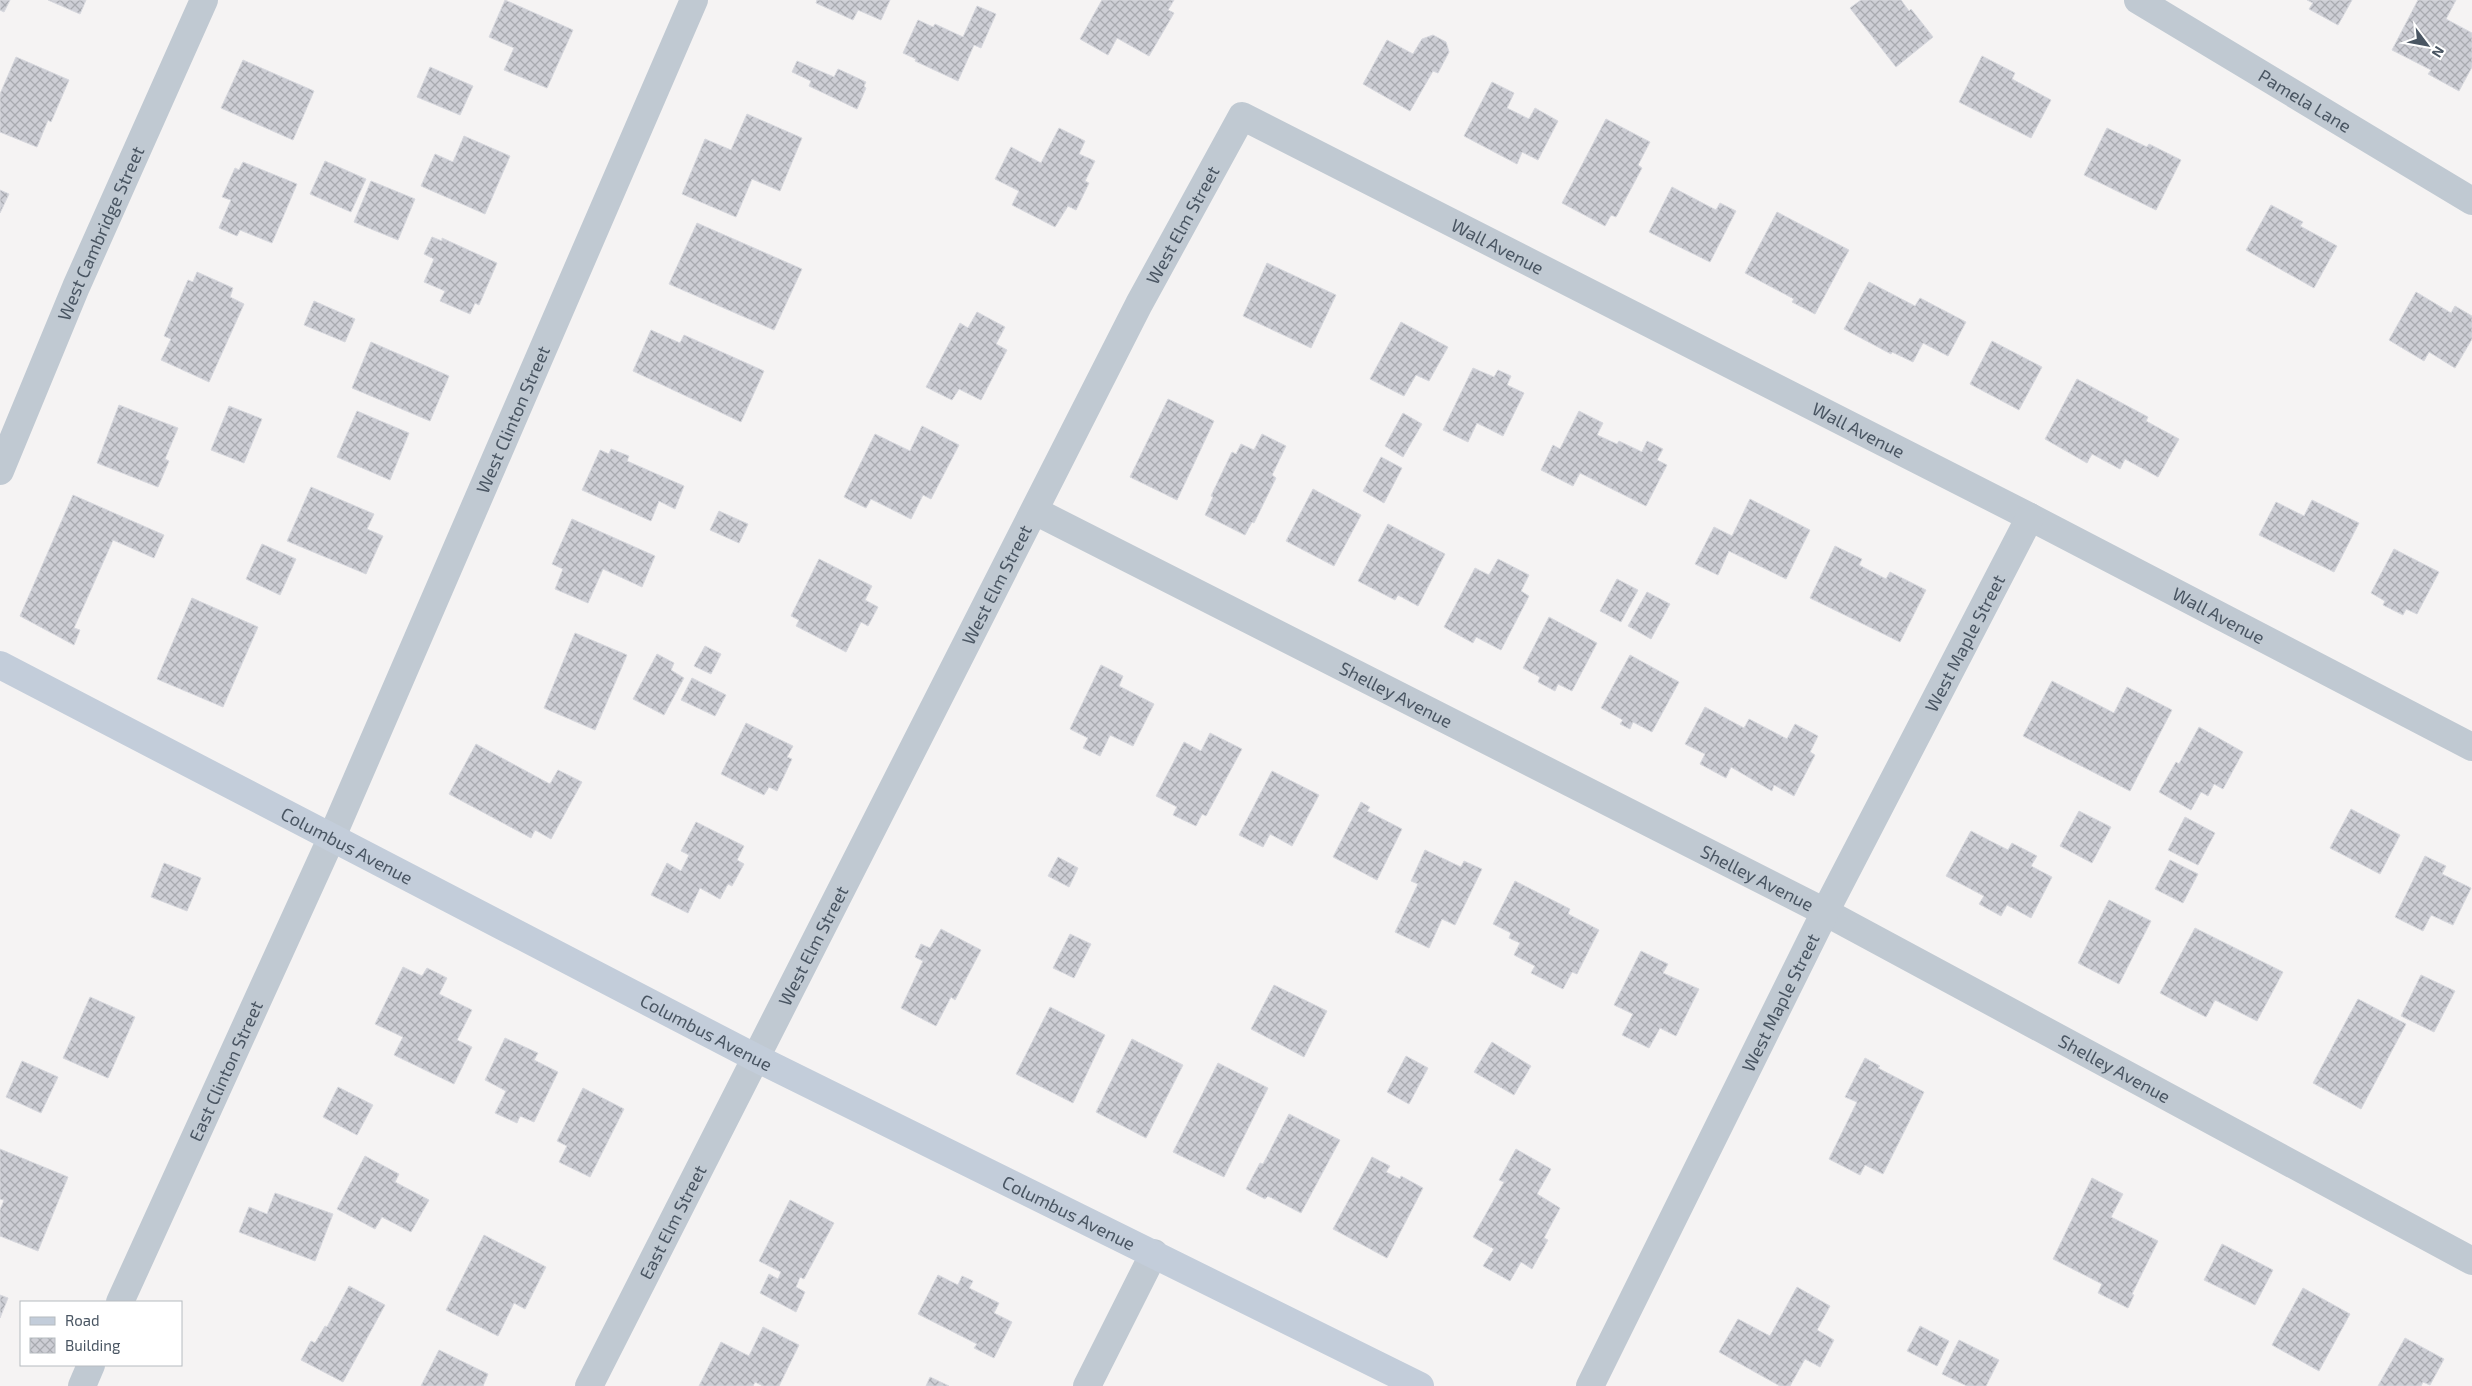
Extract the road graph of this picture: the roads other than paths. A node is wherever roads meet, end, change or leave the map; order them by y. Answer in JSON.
{"nodes":[{"id":1,"x":204,"y":0,"type":"edge"},
{"id":2,"x":694,"y":0,"type":"edge"},
{"id":3,"x":2138,"y":0,"type":"edge"},
{"id":4,"x":1242,"y":116,"type":"joint"},
{"id":5,"x":2472,"y":201,"type":"edge"},
{"id":6,"x":0,"y":471,"type":"edge"},
{"id":7,"x":1035,"y":511,"type":"junction"},
{"id":8,"x":2030,"y":517,"type":"junction"},
{"id":9,"x":0,"y":665,"type":"edge"},
{"id":10,"x":2472,"y":747,"type":"edge"},
{"id":11,"x":332,"y":839,"type":"junction"},
{"id":12,"x":1826,"y":912,"type":"junction"},
{"id":13,"x":756,"y":1058,"type":"junction"},
{"id":14,"x":1154,"y":1253,"type":"junction"},
{"id":15,"x":2472,"y":1261,"type":"edge"},
{"id":16,"x":120,"y":1301,"type":"edge"},
{"id":17,"x":91,"y":1366,"type":"edge"},
{"id":18,"x":82,"y":1386,"type":"edge"},
{"id":19,"x":589,"y":1386,"type":"edge"},
{"id":20,"x":1088,"y":1386,"type":"edge"},
{"id":21,"x":1420,"y":1386,"type":"edge"},
{"id":22,"x":1590,"y":1386,"type":"edge"}],
"edges":[{"from":1,"to":6,"type":"street","name":"West Cambridge Street"},
{"from":2,"to":11,"type":"street","name":"West Clinton Street"},
{"from":3,"to":5,"type":"street","name":"Pamela Lane"},
{"from":4,"to":7,"type":"street","name":"West Elm Street"},
{"from":4,"to":8,"type":"street","name":"Wall Avenue"},
{"from":7,"to":12,"type":"street","name":"Shelley Avenue"},
{"from":7,"to":13,"type":"street","name":"West Elm Street"},
{"from":8,"to":10,"type":"street","name":"Wall Avenue"},
{"from":8,"to":12,"type":"street","name":"West Maple Street"},
{"from":9,"to":11,"type":"street","name":"Columbus Avenue"},
{"from":11,"to":13,"type":"street","name":"Columbus Avenue"},
{"from":11,"to":16,"type":"street","name":"East Clinton Street"},
{"from":12,"to":15,"type":"street","name":"Shelley Avenue"},
{"from":12,"to":22,"type":"street","name":"West Maple Street"},
{"from":13,"to":14,"type":"street","name":"Columbus Avenue"},
{"from":13,"to":19,"type":"street","name":"East Elm Street"},
{"from":14,"to":20,"type":"street"},
{"from":14,"to":21,"type":"street","name":"Columbus Avenue"},
{"from":17,"to":18,"type":"street"}]}
